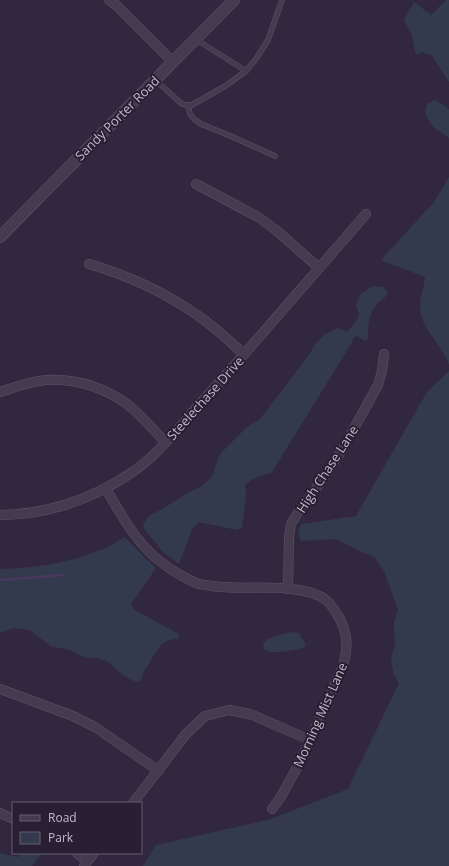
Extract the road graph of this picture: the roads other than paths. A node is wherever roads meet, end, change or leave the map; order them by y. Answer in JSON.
{"nodes":[{"id":1,"x":109,"y":0,"type":"edge"},
{"id":2,"x":234,"y":0,"type":"edge"},
{"id":3,"x":282,"y":0,"type":"edge"},
{"id":4,"x":196,"y":39,"type":"junction"},
{"id":5,"x":173,"y":62,"type":"junction"},
{"id":6,"x":246,"y":71,"type":"junction"},
{"id":7,"x":155,"y":80,"type":"junction"},
{"id":8,"x":188,"y":105,"type":"junction"},
{"id":9,"x":275,"y":156,"type":"dead end"},
{"id":10,"x":196,"y":184,"type":"dead end"},
{"id":11,"x":366,"y":214,"type":"dead end"},
{"id":12,"x":0,"y":237,"type":"edge"},
{"id":13,"x":88,"y":264,"type":"dead end"},
{"id":14,"x":319,"y":268,"type":"junction"},
{"id":15,"x":244,"y":354,"type":"junction"},
{"id":16,"x":384,"y":354,"type":"dead end"},
{"id":17,"x":0,"y":392,"type":"edge"},
{"id":18,"x":165,"y":442,"type":"junction"},
{"id":19,"x":106,"y":489,"type":"junction"},
{"id":20,"x":0,"y":515,"type":"edge"},
{"id":21,"x":288,"y":589,"type":"junction"},
{"id":22,"x":0,"y":689,"type":"edge"},
{"id":23,"x":310,"y":740,"type":"junction"},
{"id":24,"x":159,"y":771,"type":"junction"},
{"id":25,"x":134,"y":802,"type":"edge"},
{"id":26,"x":272,"y":809,"type":"dead end"},
{"id":27,"x":0,"y":813,"type":"edge"},
{"id":28,"x":12,"y":819,"type":"edge"},
{"id":29,"x":78,"y":854,"type":"edge"},
{"id":30,"x":93,"y":854,"type":"edge"},
{"id":31,"x":85,"y":864,"type":"edge"}],
"edges":[{"from":1,"to":5,"type":"street"},
{"from":2,"to":4,"type":"street","name":"Sandy Porter Road"},
{"from":3,"to":6,"type":"lane"},
{"from":4,"to":5,"type":"street","name":"Sandy Porter Road"},
{"from":4,"to":6,"type":"lane"},
{"from":5,"to":7,"type":"street","name":"Sandy Porter Road"},
{"from":6,"to":8,"type":"lane"},
{"from":7,"to":8,"type":"lane"},
{"from":7,"to":12,"type":"street","name":"Sandy Porter Road"},
{"from":8,"to":9,"type":"lane"},
{"from":10,"to":14,"type":"street"},
{"from":11,"to":14,"type":"street","name":"Steelechase Drive"},
{"from":13,"to":15,"type":"street"},
{"from":14,"to":15,"type":"street","name":"Steelechase Drive"},
{"from":15,"to":18,"type":"street","name":"Steelechase Drive"},
{"from":16,"to":21,"type":"street","name":"High Chase Lane"},
{"from":17,"to":18,"type":"street"},
{"from":18,"to":19,"type":"street","name":"Steelechase Drive"},
{"from":19,"to":20,"type":"street","name":"Steelechase Drive"},
{"from":19,"to":21,"type":"street","name":"Morning Mist Lane"},
{"from":21,"to":23,"type":"street","name":"Morning Mist Lane"},
{"from":22,"to":24,"type":"street"},
{"from":23,"to":24,"type":"street"},
{"from":23,"to":26,"type":"street","name":"Morning Mist Lane"},
{"from":24,"to":25,"type":"street"},
{"from":27,"to":28,"type":"street"},
{"from":29,"to":31,"type":"street"},
{"from":30,"to":31,"type":"street"}]}
